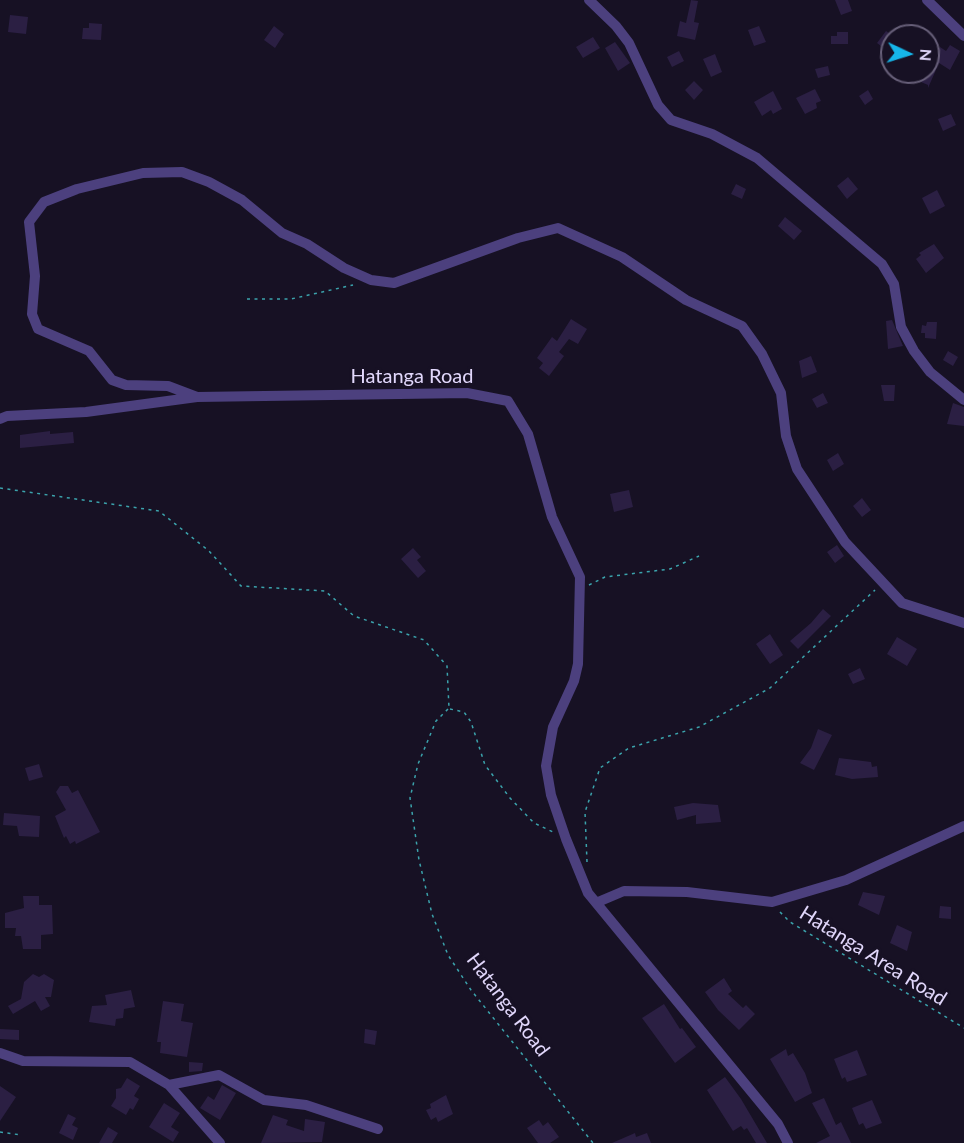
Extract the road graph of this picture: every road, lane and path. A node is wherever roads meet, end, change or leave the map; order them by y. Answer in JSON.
{"nodes":[{"id":1,"x":589,"y":0,"type":"edge"},
{"id":2,"x":927,"y":0,"type":"edge"},
{"id":3,"x":964,"y":36,"type":"edge"},
{"id":4,"x":371,"y":280,"type":"junction"},
{"id":5,"x":247,"y":299,"type":"dead end"},
{"id":6,"x":197,"y":397,"type":"junction"},
{"id":7,"x":964,"y":400,"type":"edge"},
{"id":8,"x":0,"y":419,"type":"edge"},
{"id":9,"x":0,"y":488,"type":"edge"},
{"id":10,"x":699,"y":556,"type":"dead end"},
{"id":11,"x":882,"y":583,"type":"junction"},
{"id":12,"x":579,"y":586,"type":"junction"},
{"id":13,"x":964,"y":623,"type":"edge"},
{"id":14,"x":449,"y":708,"type":"junction"},
{"id":15,"x":964,"y":826,"type":"edge"},
{"id":16,"x":566,"y":838,"type":"junction"},
{"id":17,"x":587,"y":870,"type":"dead end"},
{"id":18,"x":598,"y":902,"type":"junction"},
{"id":19,"x":772,"y":902,"type":"junction"},
{"id":20,"x":964,"y":1029,"type":"edge"},
{"id":21,"x":0,"y":1053,"type":"edge"},
{"id":22,"x":169,"y":1085,"type":"junction"},
{"id":23,"x":378,"y":1129,"type":"dead end"},
{"id":24,"x":0,"y":1132,"type":"edge"},
{"id":25,"x":21,"y":1135,"type":"dead end"},
{"id":26,"x":220,"y":1143,"type":"edge"},
{"id":27,"x":593,"y":1143,"type":"edge"},
{"id":28,"x":788,"y":1143,"type":"edge"}],
"edges":[{"from":1,"to":7,"type":"street"},
{"from":2,"to":3,"type":"street"},
{"from":4,"to":5,"type":"path"},
{"from":4,"to":6,"type":"street"},
{"from":4,"to":11,"type":"street"},
{"from":6,"to":8,"type":"street","name":"Hatanga Road"},
{"from":6,"to":12,"type":"street","name":"Hatanga Road"},
{"from":9,"to":14,"type":"path"},
{"from":10,"to":12,"type":"path"},
{"from":11,"to":13,"type":"street"},
{"from":11,"to":17,"type":"path"},
{"from":12,"to":16,"type":"street","name":"Hatanga Road"},
{"from":14,"to":16,"type":"path"},
{"from":14,"to":27,"type":"path","name":"Hatanga Road"},
{"from":15,"to":19,"type":"street"},
{"from":16,"to":18,"type":"street","name":"Hatanga Road"},
{"from":18,"to":19,"type":"street"},
{"from":18,"to":28,"type":"street","name":"Hatanga Road"},
{"from":19,"to":20,"type":"path","name":"Hatanga Area Road"},
{"from":21,"to":22,"type":"street"},
{"from":22,"to":23,"type":"street"},
{"from":22,"to":26,"type":"street"},
{"from":24,"to":25,"type":"path"}]}
